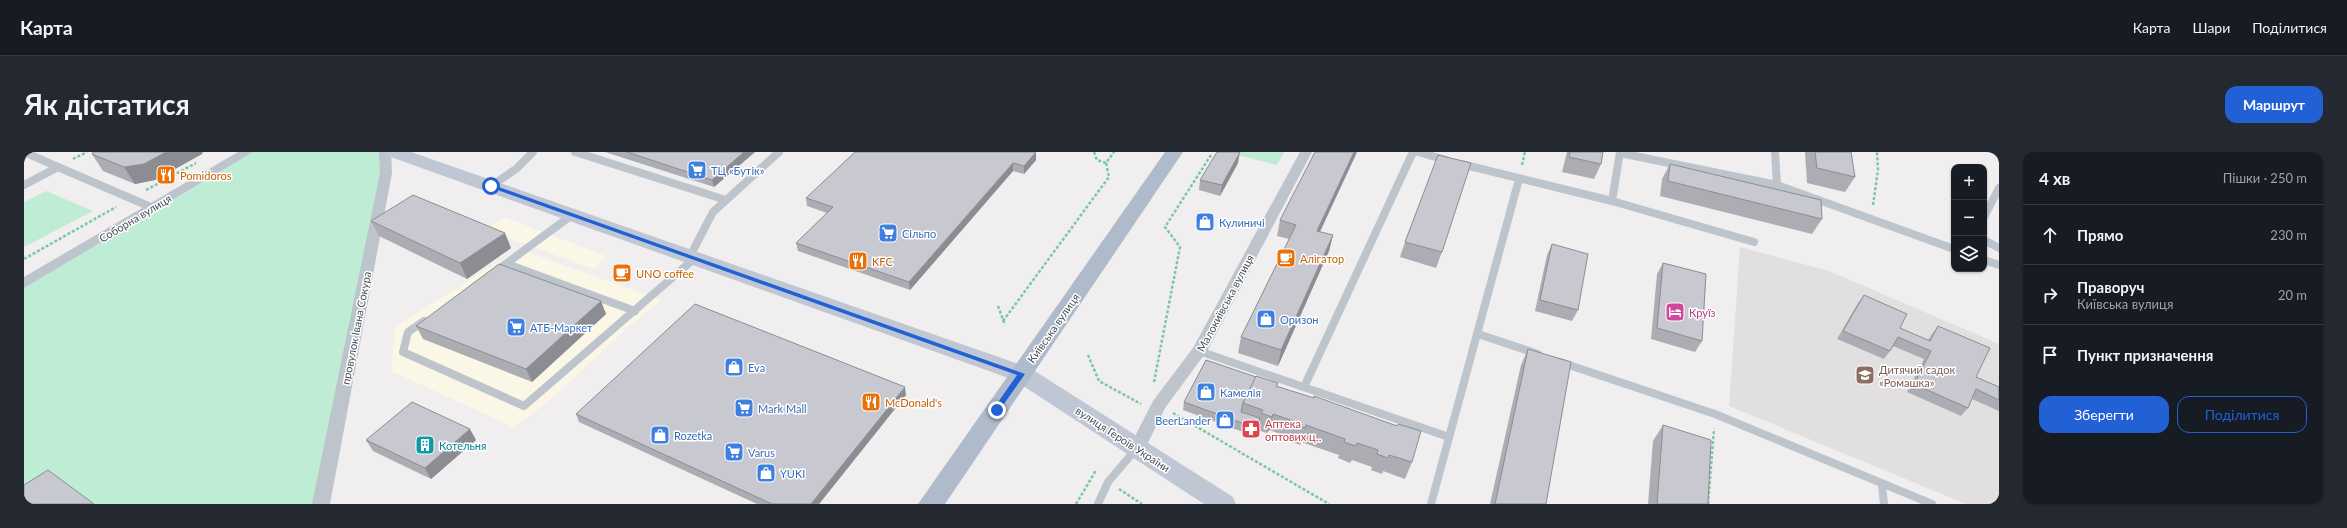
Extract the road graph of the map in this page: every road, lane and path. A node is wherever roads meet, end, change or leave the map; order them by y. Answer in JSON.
{"nodes":[{"id":1,"x":24,"y":152,"type":"edge"},
{"id":2,"x":247,"y":152,"type":"edge"},
{"id":3,"x":394,"y":152,"type":"edge"},
{"id":4,"x":533,"y":152,"type":"edge"},
{"id":5,"x":575,"y":152,"type":"edge"},
{"id":6,"x":779,"y":152,"type":"edge"},
{"id":7,"x":1094,"y":152,"type":"edge"},
{"id":8,"x":1114,"y":152,"type":"edge"},
{"id":9,"x":1174,"y":152,"type":"edge"},
{"id":10,"x":1306,"y":152,"type":"edge"},
{"id":11,"x":1413,"y":152,"type":"edge"},
{"id":12,"x":1418,"y":152,"type":"edge"},
{"id":13,"x":1620,"y":152,"type":"edge"},
{"id":14,"x":1775,"y":152,"type":"edge"},
{"id":15,"x":1877,"y":152,"type":"edge"},
{"id":16,"x":1211,"y":155,"type":"dead end"},
{"id":17,"x":203,"y":159,"type":"dead end"},
{"id":18,"x":70,"y":161,"type":"dead end"},
{"id":19,"x":75,"y":163,"type":"dead end"},
{"id":20,"x":1106,"y":163,"type":"junction"},
{"id":21,"x":58,"y":167,"type":"junction"},
{"id":22,"x":1519,"y":179,"type":"junction"},
{"id":23,"x":24,"y":185,"type":"edge"},
{"id":24,"x":1777,"y":185,"type":"junction"},
{"id":25,"x":491,"y":186,"type":"junction"},
{"id":26,"x":1999,"y":188,"type":"edge"},
{"id":27,"x":132,"y":199,"type":"junction"},
{"id":28,"x":726,"y":200,"type":"junction"},
{"id":29,"x":1612,"y":201,"type":"junction"},
{"id":30,"x":153,"y":208,"type":"junction"},
{"id":31,"x":1987,"y":211,"type":"edge"},
{"id":32,"x":572,"y":215,"type":"junction"},
{"id":33,"x":1871,"y":219,"type":"junction"},
{"id":34,"x":1754,"y":242,"type":"dead end"},
{"id":35,"x":1987,"y":242,"type":"edge"},
{"id":36,"x":1951,"y":248,"type":"edge"},
{"id":37,"x":1999,"y":248,"type":"edge"},
{"id":38,"x":692,"y":257,"type":"junction"},
{"id":39,"x":24,"y":259,"type":"edge"},
{"id":40,"x":1987,"y":261,"type":"edge"},
{"id":41,"x":507,"y":264,"type":"junction"},
{"id":42,"x":1999,"y":265,"type":"edge"},
{"id":43,"x":487,"y":278,"type":"edge"},
{"id":44,"x":24,"y":283,"type":"edge"},
{"id":45,"x":998,"y":306,"type":"dead end"},
{"id":46,"x":635,"y":311,"type":"junction"},
{"id":47,"x":434,"y":314,"type":"edge"},
{"id":48,"x":1003,"y":321,"type":"junction"},
{"id":49,"x":1005,"y":326,"type":"dead end"},
{"id":50,"x":1478,"y":334,"type":"junction"},
{"id":51,"x":1199,"y":351,"type":"junction"},
{"id":52,"x":1088,"y":355,"type":"dead end"},
{"id":53,"x":1022,"y":374,"type":"junction"},
{"id":54,"x":1154,"y":384,"type":"dead end"},
{"id":55,"x":1304,"y":387,"type":"junction"},
{"id":56,"x":1145,"y":402,"type":"dead end"},
{"id":57,"x":1170,"y":412,"type":"dead end"},
{"id":58,"x":1715,"y":414,"type":"junction"},
{"id":59,"x":1449,"y":437,"type":"junction"},
{"id":60,"x":1137,"y":448,"type":"junction"},
{"id":61,"x":1095,"y":472,"type":"dead end"},
{"id":62,"x":1882,"y":484,"type":"junction"},
{"id":63,"x":1123,"y":491,"type":"dead end"},
{"id":64,"x":321,"y":504,"type":"edge"},
{"id":65,"x":931,"y":504,"type":"edge"},
{"id":66,"x":1076,"y":504,"type":"edge"},
{"id":67,"x":1098,"y":504,"type":"edge"},
{"id":68,"x":1142,"y":504,"type":"edge"},
{"id":69,"x":1224,"y":504,"type":"edge"},
{"id":70,"x":1329,"y":504,"type":"edge"},
{"id":71,"x":1431,"y":504,"type":"edge"},
{"id":72,"x":1708,"y":504,"type":"edge"},
{"id":73,"x":1884,"y":504,"type":"edge"},
{"id":74,"x":1932,"y":504,"type":"edge"}],
"edges":[{"from":1,"to":21,"type":"lane"},
{"from":2,"to":30,"type":"street","name":"Соборна вулиця"},
{"from":3,"to":25,"type":"street","name":"вулиця Героїв України"},
{"from":3,"to":64,"type":"street","name":"провулок Івана Сокура"},
{"from":4,"to":25,"type":"lane"},
{"from":5,"to":28,"type":"lane"},
{"from":6,"to":28,"type":"lane"},
{"from":7,"to":20,"type":"path"},
{"from":8,"to":20,"type":"path"},
{"from":9,"to":53,"type":"main road","name":"Київська вулиця"},
{"from":10,"to":51,"type":"street","name":"Малокиївська вулиця"},
{"from":11,"to":55,"type":"lane"},
{"from":12,"to":22,"type":"lane"},
{"from":13,"to":24,"type":"lane"},
{"from":13,"to":29,"type":"lane"},
{"from":14,"to":24,"type":"lane"},
{"from":15,"to":33,"type":"path"},
{"from":16,"to":54,"type":"path"},
{"from":17,"to":27,"type":"path"},
{"from":18,"to":19,"type":"path"},
{"from":20,"to":48,"type":"path"},
{"from":21,"to":23,"type":"lane"},
{"from":21,"to":27,"type":"lane"},
{"from":22,"to":29,"type":"lane"},
{"from":22,"to":50,"type":"lane"},
{"from":24,"to":33,"type":"lane"},
{"from":25,"to":32,"type":"street","name":"вулиця Героїв України"},
{"from":26,"to":31,"type":"lane"},
{"from":27,"to":30,"type":"lane"},
{"from":27,"to":39,"type":"path"},
{"from":28,"to":38,"type":"lane"},
{"from":29,"to":34,"type":"lane"},
{"from":30,"to":44,"type":"street","name":"Соборна вулиця"},
{"from":32,"to":38,"type":"street","name":"вулиця Героїв України"},
{"from":32,"to":41,"type":"lane"},
{"from":33,"to":36,"type":"lane"},
{"from":35,"to":37,"type":"lane"},
{"from":38,"to":46,"type":"lane"},
{"from":38,"to":53,"type":"street","name":"вулиця Героїв України"},
{"from":40,"to":42,"type":"lane"},
{"from":41,"to":43,"type":"lane"},
{"from":41,"to":46,"type":"lane"},
{"from":45,"to":48,"type":"path"},
{"from":46,"to":47,"type":"lane"},
{"from":48,"to":49,"type":"path"},
{"from":50,"to":58,"type":"lane"},
{"from":50,"to":59,"type":"lane"},
{"from":51,"to":55,"type":"lane"},
{"from":51,"to":60,"type":"street","name":"Малокиївська вулиця"},
{"from":52,"to":56,"type":"path"},
{"from":53,"to":60,"type":"street","name":"вулиця Героїв України"},
{"from":53,"to":65,"type":"main road","name":"Київська вулиця"},
{"from":55,"to":59,"type":"lane"},
{"from":57,"to":70,"type":"path"},
{"from":58,"to":62,"type":"lane"},
{"from":58,"to":72,"type":"path"},
{"from":59,"to":71,"type":"lane"},
{"from":60,"to":67,"type":"lane"},
{"from":60,"to":69,"type":"street","name":"вулиця Героїв України"},
{"from":61,"to":66,"type":"path"},
{"from":62,"to":73,"type":"lane"},
{"from":62,"to":74,"type":"lane"},
{"from":63,"to":68,"type":"path"}]}
